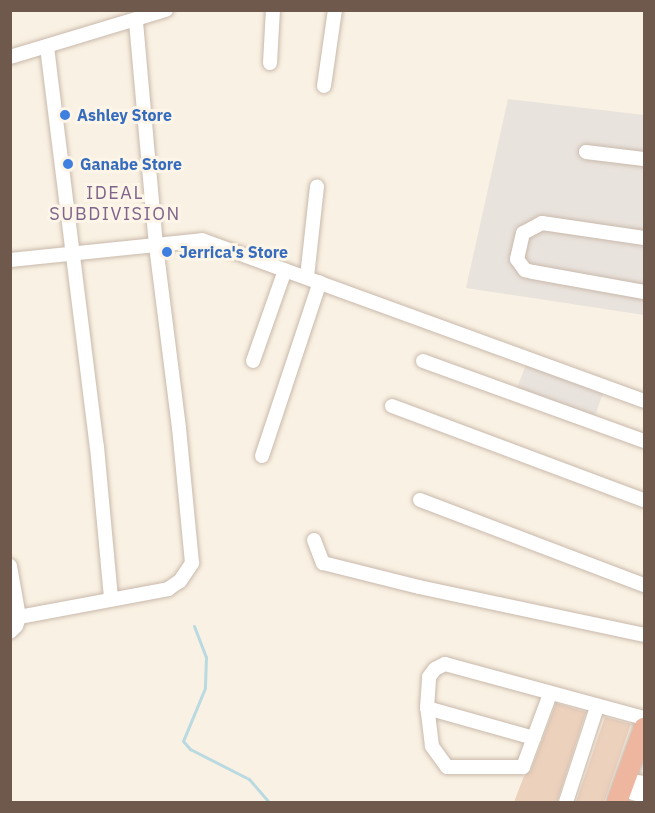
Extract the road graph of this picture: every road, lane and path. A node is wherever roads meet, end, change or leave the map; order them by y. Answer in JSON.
{"nodes":[{"id":1,"x":166,"y":10,"type":"edge"},
{"id":2,"x":273,"y":10,"type":"edge"},
{"id":3,"x":335,"y":10,"type":"edge"},
{"id":4,"x":136,"y":20,"type":"junction"},
{"id":5,"x":47,"y":47,"type":"junction"},
{"id":6,"x":10,"y":57,"type":"edge"},
{"id":7,"x":270,"y":63,"type":"dead end"},
{"id":8,"x":324,"y":86,"type":"dead end"},
{"id":9,"x":586,"y":152,"type":"dead end"},
{"id":10,"x":645,"y":159,"type":"edge"},
{"id":11,"x":317,"y":187,"type":"dead end"},
{"id":12,"x":645,"y":238,"type":"edge"},
{"id":13,"x":156,"y":246,"type":"junction"},
{"id":14,"x":72,"y":254,"type":"junction"},
{"id":15,"x":10,"y":260,"type":"edge"},
{"id":16,"x":285,"y":270,"type":"junction"},
{"id":17,"x":313,"y":280,"type":"junction"},
{"id":18,"x":645,"y":292,"type":"edge"},
{"id":19,"x":253,"y":361,"type":"dead end"},
{"id":20,"x":423,"y":361,"type":"dead end"},
{"id":21,"x":645,"y":401,"type":"edge"},
{"id":22,"x":392,"y":406,"type":"dead end"},
{"id":23,"x":645,"y":441,"type":"edge"},
{"id":24,"x":262,"y":456,"type":"dead end"},
{"id":25,"x":420,"y":500,"type":"dead end"},
{"id":26,"x":645,"y":500,"type":"edge"},
{"id":27,"x":314,"y":540,"type":"dead end"},
{"id":28,"x":10,"y":566,"type":"edge"},
{"id":29,"x":645,"y":585,"type":"edge"},
{"id":30,"x":111,"y":598,"type":"junction"},
{"id":31,"x":19,"y":616,"type":"junction"},
{"id":32,"x":10,"y":632,"type":"edge"},
{"id":33,"x":645,"y":635,"type":"edge"},
{"id":34,"x":550,"y":694,"type":"junction"},
{"id":35,"x":597,"y":707,"type":"junction"},
{"id":36,"x":427,"y":708,"type":"junction"},
{"id":37,"x":645,"y":718,"type":"edge"},
{"id":38,"x":645,"y":728,"type":"edge"},
{"id":39,"x":534,"y":738,"type":"junction"},
{"id":40,"x":645,"y":759,"type":"edge"},
{"id":41,"x":634,"y":793,"type":"edge"},
{"id":42,"x":566,"y":802,"type":"edge"}],
"edges":[{"from":1,"to":4,"type":"street"},
{"from":2,"to":7,"type":"street"},
{"from":3,"to":8,"type":"street"},
{"from":4,"to":5,"type":"street"},
{"from":4,"to":13,"type":"street"},
{"from":5,"to":6,"type":"street"},
{"from":5,"to":14,"type":"street"},
{"from":9,"to":10,"type":"street"},
{"from":11,"to":17,"type":"street"},
{"from":12,"to":18,"type":"street"},
{"from":13,"to":14,"type":"street"},
{"from":13,"to":16,"type":"street"},
{"from":13,"to":30,"type":"street"},
{"from":14,"to":15,"type":"street"},
{"from":14,"to":30,"type":"street"},
{"from":16,"to":17,"type":"street"},
{"from":16,"to":19,"type":"street"},
{"from":17,"to":21,"type":"street"},
{"from":17,"to":24,"type":"street"},
{"from":20,"to":23,"type":"street"},
{"from":22,"to":26,"type":"street"},
{"from":25,"to":29,"type":"street"},
{"from":27,"to":33,"type":"street"},
{"from":28,"to":31,"type":"street"},
{"from":30,"to":31,"type":"street"},
{"from":31,"to":32,"type":"street"},
{"from":34,"to":35,"type":"street"},
{"from":34,"to":36,"type":"street"},
{"from":34,"to":39,"type":"street"},
{"from":35,"to":37,"type":"street"},
{"from":35,"to":42,"type":"street"},
{"from":36,"to":39,"type":"street"},
{"from":36,"to":39,"type":"street"},
{"from":38,"to":41,"type":"highway"},
{"from":40,"to":41,"type":"highway"}]}
